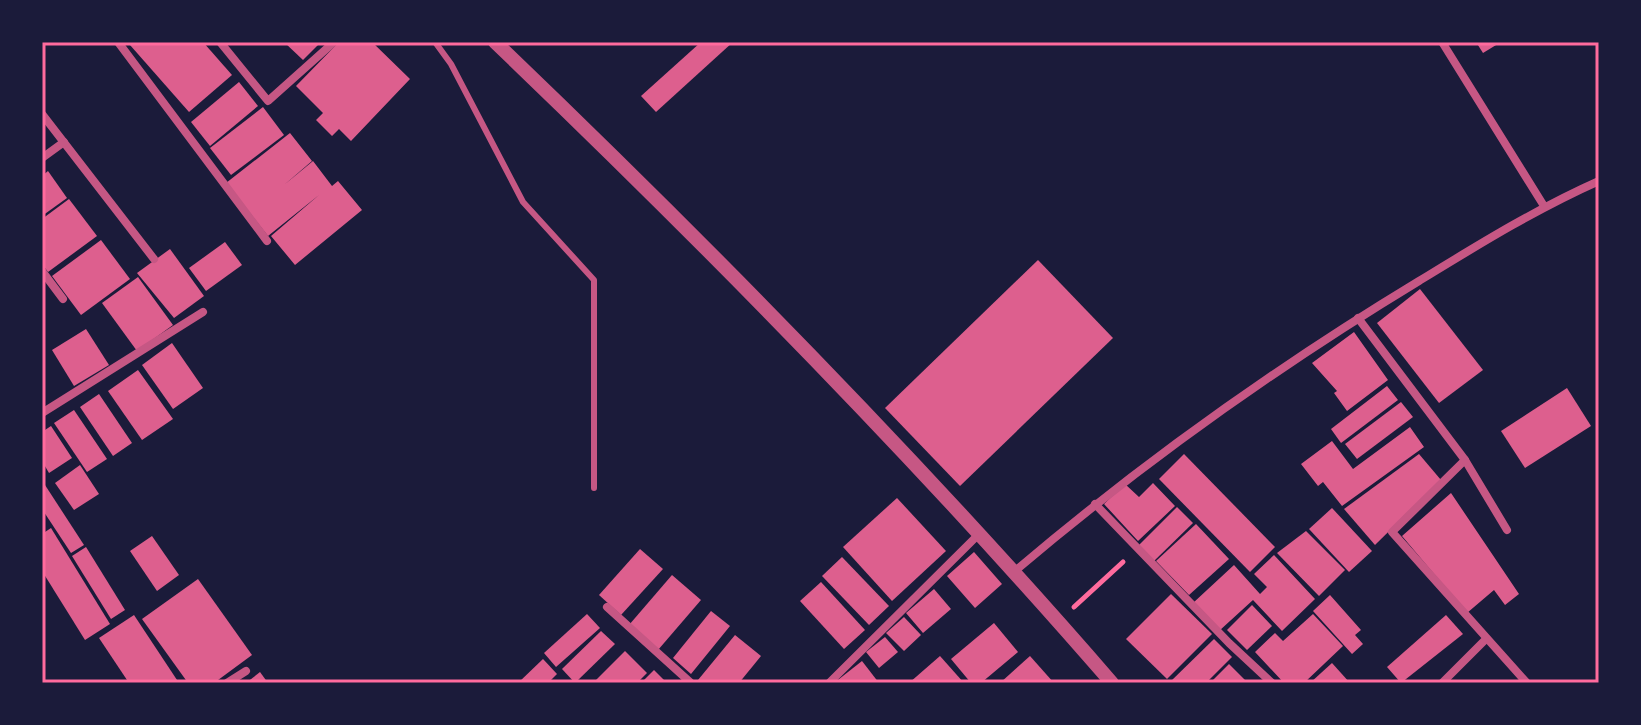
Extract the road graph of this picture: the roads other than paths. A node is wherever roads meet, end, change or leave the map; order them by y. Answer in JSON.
{"nodes":[{"id":1,"x":118,"y":42,"type":"edge"},
{"id":2,"x":220,"y":42,"type":"edge"},
{"id":3,"x":334,"y":42,"type":"edge"},
{"id":4,"x":435,"y":42,"type":"edge"},
{"id":5,"x":495,"y":42,"type":"edge"},
{"id":6,"x":1442,"y":42,"type":"edge"},
{"id":7,"x":42,"y":114,"type":"edge"},
{"id":8,"x":64,"y":142,"type":"junction"},
{"id":9,"x":42,"y":158,"type":"edge"},
{"id":10,"x":1599,"y":181,"type":"edge"},
{"id":11,"x":1544,"y":206,"type":"junction"},
{"id":12,"x":267,"y":241,"type":"dead end"},
{"id":13,"x":154,"y":259,"type":"dead end"},
{"id":14,"x":42,"y":271,"type":"edge"},
{"id":15,"x":63,"y":299,"type":"dead end"},
{"id":16,"x":203,"y":312,"type":"dead end"},
{"id":17,"x":1358,"y":318,"type":"junction"},
{"id":18,"x":42,"y":413,"type":"edge"},
{"id":19,"x":1465,"y":460,"type":"junction"},
{"id":20,"x":594,"y":488,"type":"dead end"},
{"id":21,"x":1095,"y":504,"type":"junction"},
{"id":22,"x":1507,"y":530,"type":"dead end"},
{"id":23,"x":978,"y":535,"type":"junction"},
{"id":24,"x":1015,"y":571,"type":"junction"},
{"id":25,"x":607,"y":607,"type":"dead end"},
{"id":26,"x":1485,"y":640,"type":"junction"},
{"id":27,"x":246,"y":671,"type":"dead end"},
{"id":28,"x":227,"y":683,"type":"edge"},
{"id":29,"x":691,"y":683,"type":"edge"},
{"id":30,"x":829,"y":683,"type":"edge"},
{"id":31,"x":1112,"y":683,"type":"edge"},
{"id":32,"x":1272,"y":683,"type":"edge"},
{"id":33,"x":1442,"y":683,"type":"edge"},
{"id":34,"x":1527,"y":683,"type":"edge"}],
"edges":[{"from":1,"to":12,"type":"street"},
{"from":2,"to":3,"type":"street"},
{"from":4,"to":20,"type":"lane"},
{"from":5,"to":23,"type":"street"},
{"from":6,"to":11,"type":"street"},
{"from":7,"to":8,"type":"street"},
{"from":8,"to":9,"type":"street"},
{"from":8,"to":13,"type":"street"},
{"from":10,"to":11,"type":"street"},
{"from":11,"to":17,"type":"street"},
{"from":14,"to":15,"type":"street"},
{"from":16,"to":18,"type":"street"},
{"from":17,"to":19,"type":"street"},
{"from":17,"to":21,"type":"street"},
{"from":19,"to":22,"type":"street"},
{"from":19,"to":26,"type":"street"},
{"from":21,"to":24,"type":"street"},
{"from":21,"to":32,"type":"street"},
{"from":23,"to":24,"type":"street"},
{"from":23,"to":30,"type":"street"},
{"from":24,"to":31,"type":"street"},
{"from":25,"to":29,"type":"street"},
{"from":26,"to":33,"type":"street"},
{"from":26,"to":34,"type":"street"},
{"from":27,"to":28,"type":"street"}]}
